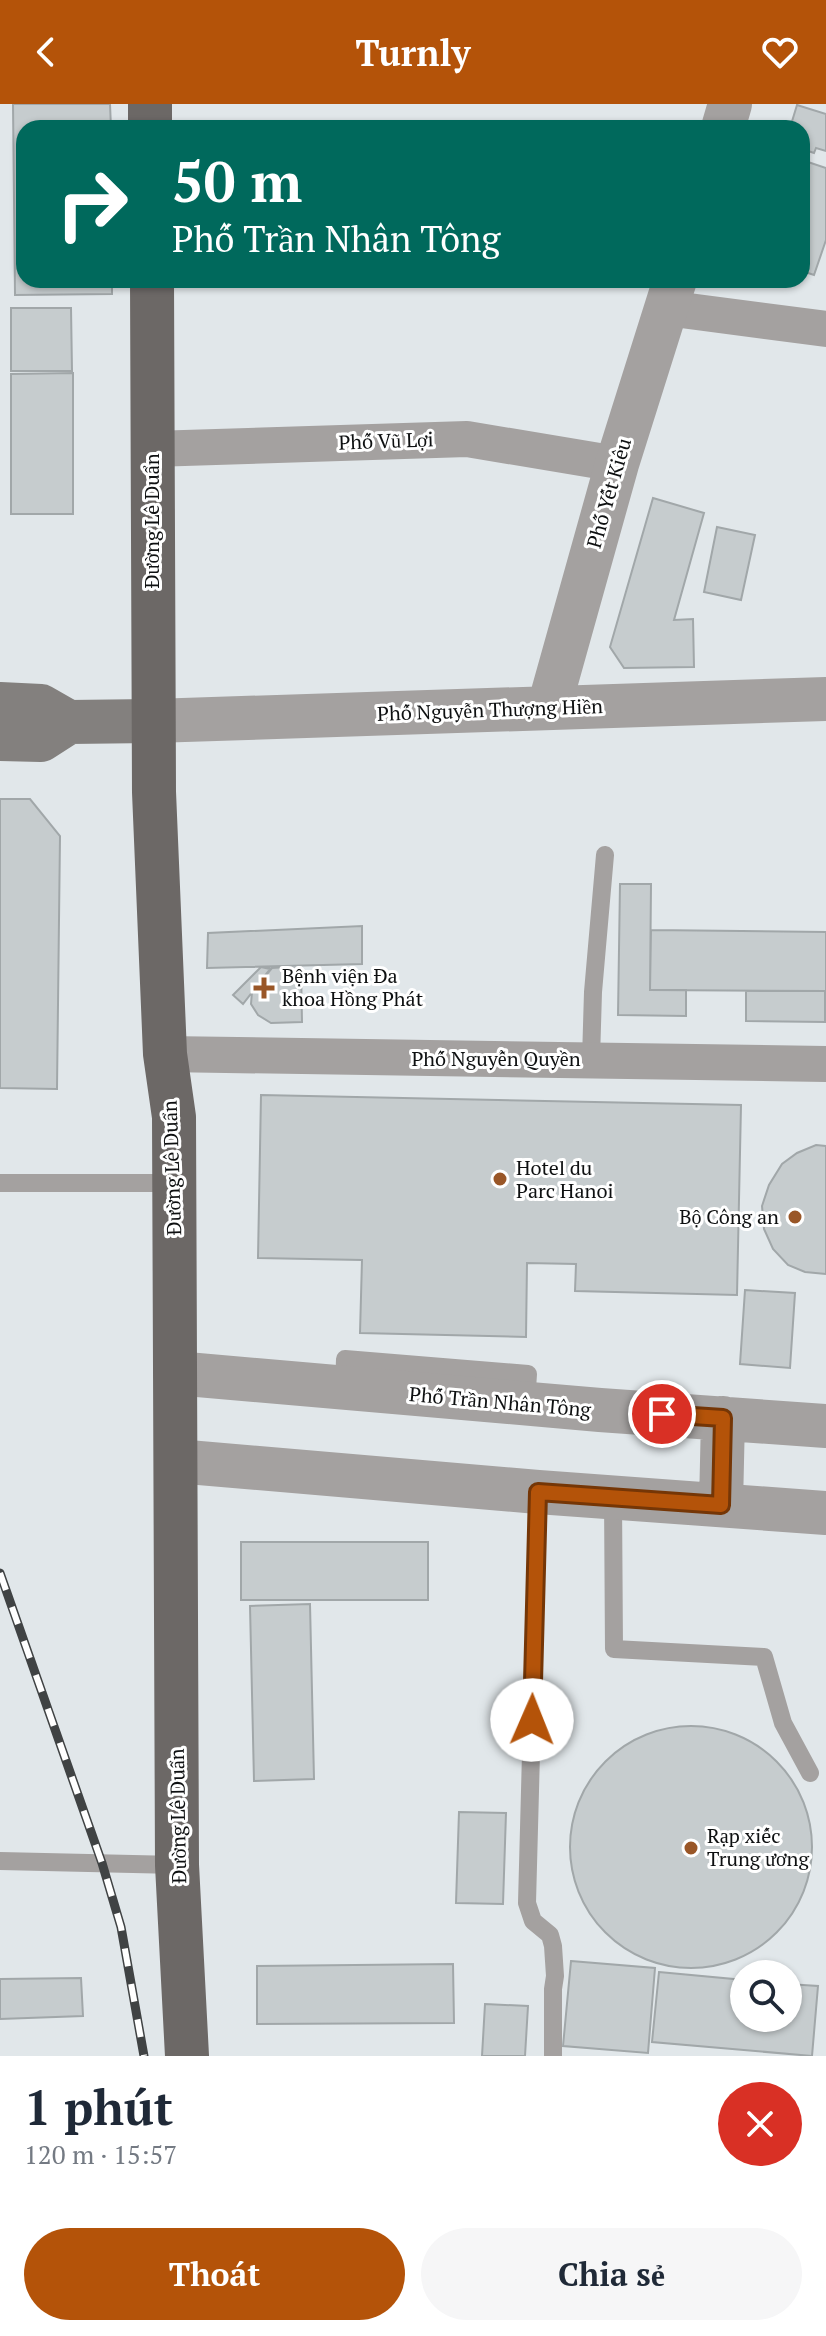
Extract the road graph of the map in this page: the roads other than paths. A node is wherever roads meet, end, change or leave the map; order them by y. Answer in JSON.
{"nodes":[{"id":1,"x":152,"y":288,"type":"edge"},
{"id":2,"x":671,"y":294,"type":"edge"},
{"id":3,"x":826,"y":329,"type":"edge"},
{"id":4,"x":152,"y":449,"type":"junction"},
{"id":5,"x":617,"y":464,"type":"junction"},
{"id":6,"x":826,"y":699,"type":"edge"},
{"id":7,"x":0,"y":704,"type":"edge"},
{"id":8,"x":549,"y":707,"type":"junction"},
{"id":9,"x":153,"y":721,"type":"junction"},
{"id":10,"x":69,"y":722,"type":"junction"},
{"id":11,"x":0,"y":739,"type":"edge"},
{"id":12,"x":605,"y":855,"type":"dead end"},
{"id":13,"x":165,"y":1054,"type":"junction"},
{"id":14,"x":591,"y":1059,"type":"junction"},
{"id":15,"x":826,"y":1064,"type":"edge"},
{"id":16,"x":0,"y":1183,"type":"edge"},
{"id":17,"x":174,"y":1183,"type":"junction"},
{"id":18,"x":175,"y":1373,"type":"junction"},
{"id":19,"x":723,"y":1418,"type":"junction"},
{"id":20,"x":826,"y":1426,"type":"edge"},
{"id":21,"x":176,"y":1461,"type":"junction"},
{"id":22,"x":538,"y":1492,"type":"junction"},
{"id":23,"x":613,"y":1497,"type":"junction"},
{"id":24,"x":721,"y":1505,"type":"junction"},
{"id":25,"x":826,"y":1513,"type":"edge"},
{"id":26,"x":810,"y":1773,"type":"dead end"},
{"id":27,"x":0,"y":1861,"type":"edge"},
{"id":28,"x":177,"y":1865,"type":"junction"},
{"id":29,"x":187,"y":2056,"type":"edge"},
{"id":30,"x":553,"y":2056,"type":"edge"}],
"edges":[{"from":1,"to":4,"type":"main road","name":"Đường Lê Duẩn"},
{"from":2,"to":3,"type":"street"},
{"from":2,"to":5,"type":"street","name":"Phố Yết Kiêu"},
{"from":4,"to":5,"type":"street","name":"Phố Vũ Lợi"},
{"from":4,"to":9,"type":"main road","name":"Đường Lê Duẩn"},
{"from":5,"to":8,"type":"street","name":"Phố Yết Kiêu"},
{"from":6,"to":8,"type":"street","name":"Phố Nguyễn Thượng Hiền"},
{"from":7,"to":10,"type":"main road"},
{"from":8,"to":9,"type":"street","name":"Phố Nguyễn Thượng Hiền"},
{"from":9,"to":10,"type":"main road"},
{"from":9,"to":13,"type":"main road","name":"Đường Lê Duẩn"},
{"from":10,"to":11,"type":"main road"},
{"from":12,"to":14,"type":"lane"},
{"from":13,"to":14,"type":"street","name":"Phố Nguyễn Quyền"},
{"from":13,"to":17,"type":"main road","name":"Đường Lê Duẩn"},
{"from":14,"to":15,"type":"street","name":"Phố Nguyễn Quyền"},
{"from":16,"to":17,"type":"lane"},
{"from":17,"to":18,"type":"main road","name":"Đường Lê Duẩn"},
{"from":18,"to":19,"type":"street","name":"Phố Trần Nhân Tông"},
{"from":18,"to":21,"type":"main road","name":"Đường Lê Duẩn"},
{"from":19,"to":20,"type":"street","name":"Phố Trần Nhân Tông"},
{"from":19,"to":24,"type":"street"},
{"from":21,"to":22,"type":"street"},
{"from":21,"to":28,"type":"main road","name":"Đường Lê Duẩn"},
{"from":22,"to":23,"type":"street"},
{"from":22,"to":30,"type":"lane"},
{"from":23,"to":24,"type":"street"},
{"from":23,"to":26,"type":"lane"},
{"from":24,"to":25,"type":"street"},
{"from":27,"to":28,"type":"lane"},
{"from":28,"to":29,"type":"main road","name":"Đường Lê Duẩn"}]}
